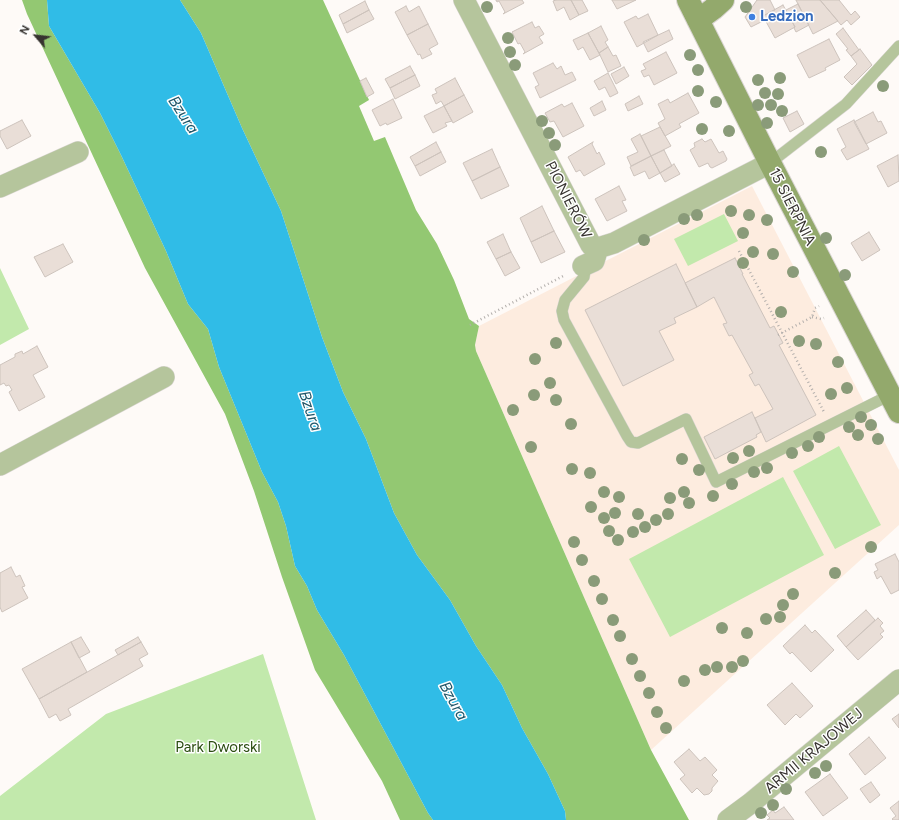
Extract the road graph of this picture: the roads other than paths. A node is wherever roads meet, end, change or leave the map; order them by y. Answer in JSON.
{"nodes":[{"id":1,"x":464,"y":0,"type":"edge"},
{"id":2,"x":688,"y":0,"type":"edge"},
{"id":3,"x":723,"y":0,"type":"edge"},
{"id":4,"x":698,"y":20,"type":"junction"},
{"id":5,"x":899,"y":46,"type":"edge"},
{"id":6,"x":78,"y":152,"type":"dead end"},
{"id":7,"x":770,"y":163,"type":"junction"},
{"id":8,"x":0,"y":187,"type":"edge"},
{"id":9,"x":598,"y":248,"type":"junction"},
{"id":10,"x":583,"y":266,"type":"joint"},
{"id":11,"x":164,"y":377,"type":"dead end"},
{"id":12,"x":895,"y":403,"type":"edge"},
{"id":13,"x":0,"y":465,"type":"edge"},
{"id":14,"x":899,"y":680,"type":"edge"},
{"id":15,"x":728,"y":820,"type":"edge"}],
"edges":[{"from":1,"to":9,"type":"street","name":"PIONIERÓW"},
{"from":2,"to":4,"type":"street","name":"15 SIERPNIA"},
{"from":3,"to":4,"type":"street"},
{"from":4,"to":7,"type":"street","name":"15 SIERPNIA"},
{"from":5,"to":7,"type":"lane"},
{"from":6,"to":8,"type":"street"},
{"from":7,"to":9,"type":"street","name":"PIONIERÓW"},
{"from":7,"to":12,"type":"street","name":"15 SIERPNIA"},
{"from":9,"to":10,"type":"street"},
{"from":10,"to":12,"type":"lane"},
{"from":11,"to":13,"type":"street"},
{"from":14,"to":15,"type":"street","name":"ARMII KRAJOWEJ"}]}
